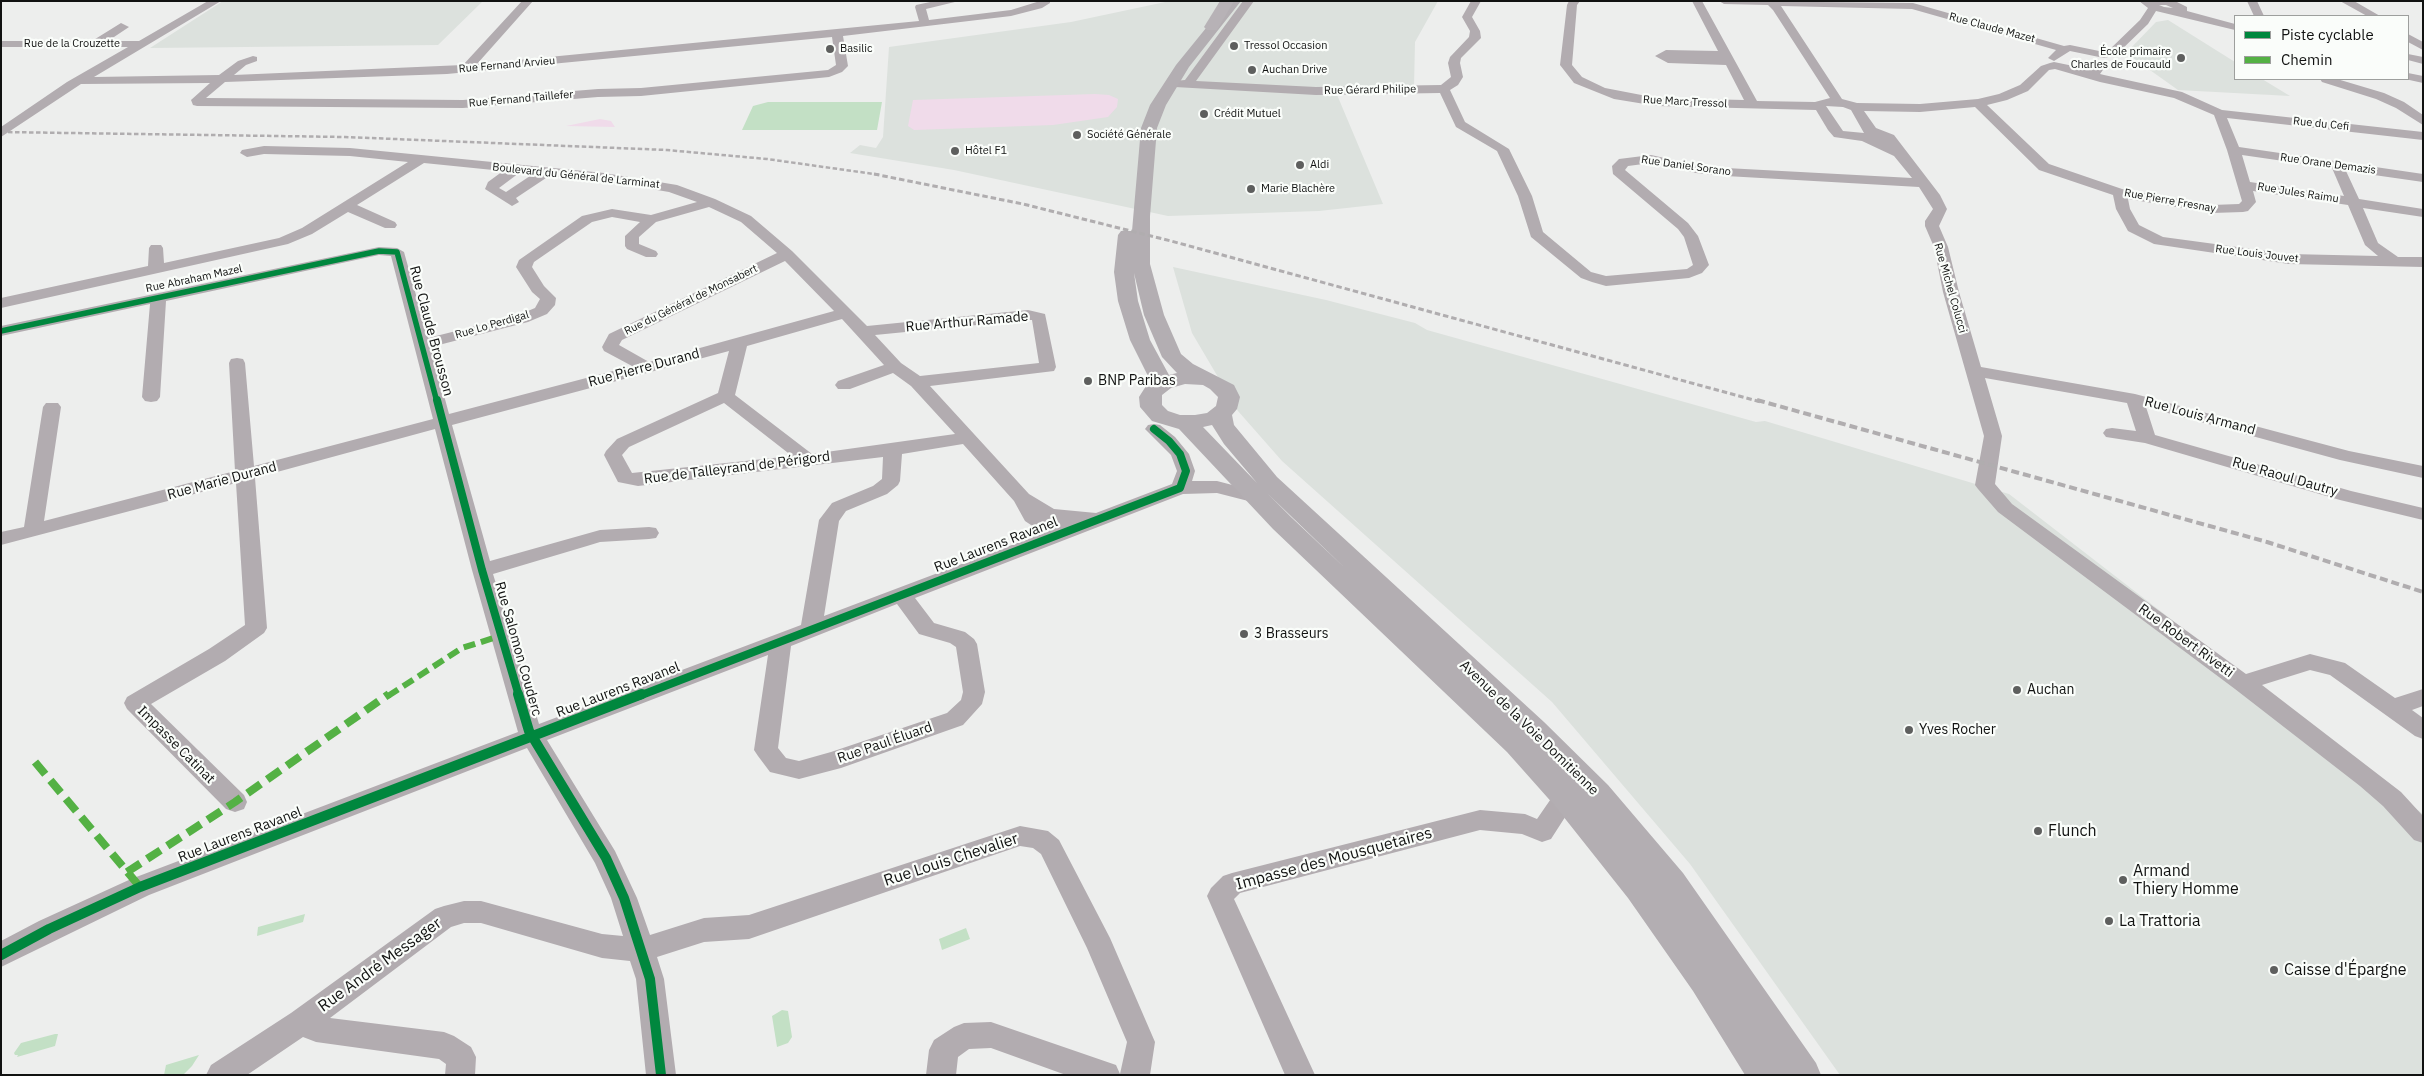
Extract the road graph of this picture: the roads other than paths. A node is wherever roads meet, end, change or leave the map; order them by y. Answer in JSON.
{"nodes":[{"id":1,"x":216,"y":1,"type":"edge"},
{"id":2,"x":528,"y":1,"type":"edge"},
{"id":3,"x":954,"y":1,"type":"edge"},
{"id":4,"x":1217,"y":1,"type":"edge"},
{"id":5,"x":1227,"y":1,"type":"edge"},
{"id":6,"x":1235,"y":1,"type":"edge"},
{"id":7,"x":1249,"y":1,"type":"edge"},
{"id":8,"x":1476,"y":1,"type":"edge"},
{"id":9,"x":1575,"y":1,"type":"edge"},
{"id":10,"x":1697,"y":1,"type":"edge"},
{"id":11,"x":1724,"y":1,"type":"edge"},
{"id":12,"x":2252,"y":1,"type":"edge"},
{"id":13,"x":2345,"y":1,"type":"edge"},
{"id":14,"x":1045,"y":2,"type":"edge"},
{"id":15,"x":1770,"y":2,"type":"edge"},
{"id":16,"x":981,"y":3,"type":"dead end"},
{"id":17,"x":1910,"y":4,"type":"edge"},
{"id":18,"x":2165,"y":5,"type":"edge"},
{"id":19,"x":2259,"y":15,"type":"edge"},
{"id":20,"x":2373,"y":15,"type":"edge"},
{"id":21,"x":989,"y":16,"type":"junction"},
{"id":22,"x":924,"y":24,"type":"junction"},
{"id":23,"x":121,"y":26,"type":"dead end"},
{"id":24,"x":1212,"y":27,"type":"junction"},
{"id":25,"x":2234,"y":27,"type":"edge"},
{"id":26,"x":837,"y":33,"type":"junction"},
{"id":27,"x":2409,"y":38,"type":"edge"},
{"id":28,"x":1,"y":44,"type":"edge"},
{"id":29,"x":94,"y":44,"type":"junction"},
{"id":30,"x":143,"y":44,"type":"junction"},
{"id":31,"x":2423,"y":47,"type":"edge"},
{"id":32,"x":2064,"y":48,"type":"junction"},
{"id":33,"x":2104,"y":55,"type":"junction"},
{"id":34,"x":2409,"y":57,"type":"edge"},
{"id":35,"x":253,"y":58,"type":"dead end"},
{"id":36,"x":2423,"y":61,"type":"edge"},
{"id":37,"x":2054,"y":65,"type":"junction"},
{"id":38,"x":467,"y":68,"type":"junction"},
{"id":39,"x":2088,"y":73,"type":"junction"},
{"id":40,"x":2409,"y":76,"type":"edge"},
{"id":41,"x":90,"y":77,"type":"junction"},
{"id":42,"x":221,"y":80,"type":"junction"},
{"id":43,"x":2329,"y":80,"type":"edge"},
{"id":44,"x":2423,"y":80,"type":"edge"},
{"id":45,"x":1170,"y":84,"type":"junction"},
{"id":46,"x":1188,"y":84,"type":"junction"},
{"id":47,"x":1444,"y":89,"type":"junction"},
{"id":48,"x":1828,"y":103,"type":"junction"},
{"id":49,"x":1978,"y":103,"type":"junction"},
{"id":50,"x":1752,"y":104,"type":"junction"},
{"id":51,"x":1855,"y":107,"type":"junction"},
{"id":52,"x":2219,"y":113,"type":"junction"},
{"id":53,"x":30,"y":118,"type":"junction"},
{"id":54,"x":2423,"y":121,"type":"edge"},
{"id":55,"x":1134,"y":130,"type":"dead end"},
{"id":56,"x":1,"y":133,"type":"edge"},
{"id":57,"x":1868,"y":135,"type":"junction"},
{"id":58,"x":2423,"y":136,"type":"edge"},
{"id":59,"x":1,"y":137,"type":"edge"},
{"id":60,"x":2234,"y":150,"type":"junction"},
{"id":61,"x":248,"y":153,"type":"dead end"},
{"id":62,"x":420,"y":160,"type":"junction"},
{"id":63,"x":2337,"y":165,"type":"junction"},
{"id":64,"x":515,"y":169,"type":"junction"},
{"id":65,"x":545,"y":172,"type":"junction"},
{"id":66,"x":2423,"y":178,"type":"edge"},
{"id":67,"x":1129,"y":182,"type":"dead end"},
{"id":68,"x":1923,"y":183,"type":"junction"},
{"id":69,"x":2243,"y":185,"type":"junction"},
{"id":70,"x":2120,"y":193,"type":"junction"},
{"id":71,"x":710,"y":202,"type":"junction"},
{"id":72,"x":2353,"y":202,"type":"junction"},
{"id":73,"x":347,"y":206,"type":"junction"},
{"id":74,"x":2423,"y":213,"type":"edge"},
{"id":75,"x":1134,"y":217,"type":"junction"},
{"id":76,"x":650,"y":219,"type":"junction"},
{"id":77,"x":390,"y":224,"type":"dead end"},
{"id":78,"x":156,"y":248,"type":"dead end"},
{"id":79,"x":391,"y":250,"type":"joint"},
{"id":80,"x":651,"y":254,"type":"dead end"},
{"id":81,"x":787,"y":254,"type":"junction"},
{"id":82,"x":2394,"y":261,"type":"junction"},
{"id":83,"x":2423,"y":262,"type":"edge"},
{"id":84,"x":156,"y":270,"type":"junction"},
{"id":85,"x":1138,"y":297,"type":"junction"},
{"id":86,"x":158,"y":299,"type":"junction"},
{"id":87,"x":1,"y":304,"type":"edge"},
{"id":88,"x":844,"y":313,"type":"junction"},
{"id":89,"x":1,"y":331,"type":"edge"},
{"id":90,"x":863,"y":331,"type":"junction"},
{"id":91,"x":739,"y":343,"type":"junction"},
{"id":92,"x":422,"y":344,"type":"junction"},
{"id":93,"x":238,"y":363,"type":"dead end"},
{"id":94,"x":646,"y":367,"type":"junction"},
{"id":95,"x":895,"y":368,"type":"junction"},
{"id":96,"x":1974,"y":371,"type":"junction"},
{"id":97,"x":1207,"y":380,"type":"junction"},
{"id":98,"x":917,"y":382,"type":"junction"},
{"id":99,"x":844,"y":385,"type":"dead end"},
{"id":100,"x":1156,"y":388,"type":"junction"},
{"id":101,"x":726,"y":396,"type":"junction"},
{"id":102,"x":151,"y":397,"type":"dead end"},
{"id":103,"x":2135,"y":399,"type":"junction"},
{"id":104,"x":52,"y":407,"type":"dead end"},
{"id":105,"x":1221,"y":414,"type":"junction"},
{"id":106,"x":443,"y":422,"type":"junction"},
{"id":107,"x":1177,"y":428,"type":"junction"},
{"id":108,"x":1154,"y":429,"type":"dead end"},
{"id":109,"x":2112,"y":433,"type":"dead end"},
{"id":110,"x":1993,"y":436,"type":"joint"},
{"id":111,"x":966,"y":438,"type":"junction"},
{"id":112,"x":2147,"y":438,"type":"junction"},
{"id":113,"x":893,"y":450,"type":"junction"},
{"id":114,"x":807,"y":459,"type":"junction"},
{"id":115,"x":2423,"y":472,"type":"edge"},
{"id":116,"x":244,"y":474,"type":"junction"},
{"id":117,"x":1180,"y":488,"type":"junction"},
{"id":118,"x":1256,"y":497,"type":"junction"},
{"id":119,"x":1022,"y":498,"type":"junction"},
{"id":120,"x":2423,"y":514,"type":"edge"},
{"id":121,"x":1103,"y":518,"type":"junction"},
{"id":122,"x":1071,"y":530,"type":"junction"},
{"id":123,"x":33,"y":531,"type":"junction"},
{"id":124,"x":649,"y":533,"type":"dead end"},
{"id":125,"x":1,"y":539,"type":"edge"},
{"id":126,"x":482,"y":570,"type":"junction"},
{"id":127,"x":902,"y":595,"type":"junction"},
{"id":128,"x":812,"y":630,"type":"junction"},
{"id":129,"x":781,"y":641,"type":"junction"},
{"id":130,"x":2243,"y":683,"type":"junction"},
{"id":131,"x":2423,"y":697,"type":"edge"},
{"id":132,"x":2392,"y":708,"type":"junction"},
{"id":133,"x":2423,"y":730,"type":"edge"},
{"id":134,"x":532,"y":736,"type":"junction"},
{"id":135,"x":1566,"y":797,"type":"junction"},
{"id":136,"x":235,"y":802,"type":"dead end"},
{"id":137,"x":2423,"y":833,"type":"edge"},
{"id":138,"x":641,"y":950,"type":"junction"},
{"id":139,"x":1,"y":955,"type":"edge"},
{"id":140,"x":300,"y":1022,"type":"junction"},
{"id":141,"x":221,"y":1075,"type":"edge"},
{"id":142,"x":460,"y":1075,"type":"edge"},
{"id":143,"x":661,"y":1075,"type":"edge"},
{"id":144,"x":941,"y":1075,"type":"edge"},
{"id":145,"x":1106,"y":1075,"type":"edge"},
{"id":146,"x":1135,"y":1075,"type":"edge"},
{"id":147,"x":1300,"y":1075,"type":"edge"},
{"id":148,"x":1766,"y":1075,"type":"edge"},
{"id":149,"x":1803,"y":1075,"type":"edge"}],
"edges":[{"from":1,"to":30,"type":"street"},
{"from":2,"to":38,"type":"street"},
{"from":3,"to":22,"type":"street"},
{"from":4,"to":55,"type":"main road"},
{"from":5,"to":24,"type":"highway"},
{"from":6,"to":24,"type":"main road"},
{"from":7,"to":46,"type":"street"},
{"from":8,"to":47,"type":"street"},
{"from":9,"to":50,"type":"street","name":"Rue Marc Tressol"},
{"from":10,"to":50,"type":"street"},
{"from":11,"to":15,"type":"street"},
{"from":12,"to":19,"type":"street"},
{"from":13,"to":20,"type":"street"},
{"from":14,"to":21,"type":"street","name":"Rue Fernand Arvieu"},
{"from":15,"to":17,"type":"street","name":"Rue Claude Mazet"},
{"from":15,"to":48,"type":"street","name":"Rue Michel Colucci"},
{"from":16,"to":21,"type":"street"},
{"from":17,"to":32,"type":"street","name":"Rue Claude Mazet"},
{"from":18,"to":25,"type":"street"},
{"from":18,"to":33,"type":"street"},
{"from":21,"to":22,"type":"street","name":"Rue Fernand Arvieu"},
{"from":22,"to":26,"type":"street","name":"Rue Fernand Arvieu"},
{"from":23,"to":29,"type":"street"},
{"from":24,"to":45,"type":"main road"},
{"from":26,"to":38,"type":"street","name":"Rue Fernand Arvieu"},
{"from":26,"to":42,"type":"street","name":"Rue Fernand Taillefer"},
{"from":27,"to":31,"type":"street"},
{"from":28,"to":29,"type":"street","name":"Rue de la Crouzette"},
{"from":29,"to":30,"type":"street","name":"Rue de la Crouzette"},
{"from":30,"to":41,"type":"street"},
{"from":32,"to":33,"type":"street","name":"Rue Claude Mazet"},
{"from":32,"to":37,"type":"street"},
{"from":33,"to":39,"type":"street"},
{"from":34,"to":36,"type":"street"},
{"from":35,"to":42,"type":"street"},
{"from":37,"to":39,"type":"street"},
{"from":37,"to":49,"type":"street","name":"Rue Marc Tressol"},
{"from":38,"to":42,"type":"street","name":"Rue Fernand Arvieu"},
{"from":39,"to":52,"type":"street"},
{"from":40,"to":44,"type":"street"},
{"from":41,"to":42,"type":"street","name":"Rue Fernand Arvieu"},
{"from":41,"to":53,"type":"street"},
{"from":43,"to":54,"type":"street"},
{"from":45,"to":46,"type":"street"},
{"from":45,"to":75,"type":"main road"},
{"from":46,"to":47,"type":"street","name":"Rue Gérard Philipe"},
{"from":47,"to":68,"type":"street","name":"Rue Daniel Sorano"},
{"from":48,"to":50,"type":"street","name":"Rue Marc Tressol"},
{"from":48,"to":51,"type":"street","name":"Rue Marc Tressol"},
{"from":48,"to":57,"type":"street","name":"Rue Michel Colucci"},
{"from":49,"to":51,"type":"street","name":"Rue Marc Tressol"},
{"from":49,"to":70,"type":"street","name":"Rue Pierre Fresnay"},
{"from":51,"to":57,"type":"street"},
{"from":52,"to":58,"type":"street","name":"Rue du Cefi"},
{"from":52,"to":60,"type":"street","name":"Rue Pierre Fresnay"},
{"from":53,"to":56,"type":"street"},
{"from":53,"to":59,"type":"street"},
{"from":57,"to":68,"type":"street","name":"Rue Michel Colucci"},
{"from":60,"to":63,"type":"street","name":"Rue Orane Demazis"},
{"from":60,"to":69,"type":"street","name":"Rue Pierre Fresnay"},
{"from":61,"to":62,"type":"street","name":"Boulevard du Général de Larminat"},
{"from":62,"to":64,"type":"street","name":"Boulevard du Général de Larminat"},
{"from":62,"to":73,"type":"street"},
{"from":63,"to":66,"type":"street","name":"Rue Orane Demazis"},
{"from":63,"to":72,"type":"street","name":"Rue Jules Raimu"},
{"from":64,"to":65,"type":"street","name":"Boulevard du Général de Larminat"},
{"from":64,"to":65,"type":"street"},
{"from":65,"to":71,"type":"street","name":"Boulevard du Général de Larminat"},
{"from":67,"to":75,"type":"main road"},
{"from":68,"to":96,"type":"street","name":"Rue Michel Colucci"},
{"from":69,"to":70,"type":"street","name":"Rue Pierre Fresnay"},
{"from":69,"to":72,"type":"street","name":"Rue Jules Raimu"},
{"from":70,"to":82,"type":"street","name":"Rue Louis Jouvet"},
{"from":71,"to":76,"type":"street","name":"Rue Lo Perdigal"},
{"from":71,"to":81,"type":"street","name":"Boulevard du Général de Larminat"},
{"from":72,"to":74,"type":"street","name":"Rue Jules Raimu"},
{"from":72,"to":82,"type":"street","name":"Rue Jules Raimu"},
{"from":73,"to":77,"type":"street"},
{"from":73,"to":84,"type":"street"},
{"from":75,"to":85,"type":"main road"},
{"from":76,"to":80,"type":"street"},
{"from":76,"to":92,"type":"street","name":"Rue Lo Perdigal"},
{"from":78,"to":84,"type":"street"},
{"from":79,"to":86,"type":"street","name":"Rue Abraham Mazel"},
{"from":79,"to":92,"type":"street","name":"Rue Claude Brousson"},
{"from":81,"to":88,"type":"street","name":"Boulevard du Général de Larminat"},
{"from":81,"to":94,"type":"street","name":"Rue du Général de Monsabert"},
{"from":82,"to":83,"type":"street","name":"Rue Louis Jouvet"},
{"from":84,"to":87,"type":"street"},
{"from":85,"to":97,"type":"main road"},
{"from":85,"to":100,"type":"main road"},
{"from":86,"to":89,"type":"street","name":"Rue Abraham Mazel"},
{"from":86,"to":102,"type":"street"},
{"from":88,"to":90,"type":"street","name":"Boulevard du Général de Larminat"},
{"from":88,"to":91,"type":"street","name":"Rue Pierre Durand"},
{"from":90,"to":95,"type":"street","name":"Boulevard du Général de Larminat"},
{"from":90,"to":98,"type":"street","name":"Rue Arthur Ramade"},
{"from":91,"to":94,"type":"street","name":"Rue Pierre Durand"},
{"from":91,"to":101,"type":"street"},
{"from":92,"to":106,"type":"street","name":"Rue Claude Brousson"},
{"from":93,"to":116,"type":"street"},
{"from":94,"to":106,"type":"street","name":"Rue Pierre Durand"},
{"from":95,"to":98,"type":"street","name":"Boulevard du Général de Larminat"},
{"from":95,"to":99,"type":"street"},
{"from":96,"to":103,"type":"street","name":"Rue Louis Armand"},
{"from":96,"to":110,"type":"street","name":"Rue Michel Colucci"},
{"from":97,"to":100,"type":"main road"},
{"from":97,"to":105,"type":"main road"},
{"from":98,"to":111,"type":"street","name":"Boulevard du Général de Larminat"},
{"from":100,"to":107,"type":"main road"},
{"from":101,"to":114,"type":"street"},
{"from":101,"to":114,"type":"street","name":"Rue de Talleyrand de Périgord"},
{"from":103,"to":112,"type":"street"},
{"from":103,"to":115,"type":"street","name":"Rue Louis Armand"},
{"from":104,"to":123,"type":"street"},
{"from":105,"to":107,"type":"main road"},
{"from":105,"to":149,"type":"main road","name":"Avenue de la Voie Domitienne"},
{"from":106,"to":116,"type":"street","name":"Rue Marie Durand"},
{"from":106,"to":126,"type":"street","name":"Rue Salomon Couderc"},
{"from":107,"to":108,"type":"street"},
{"from":107,"to":117,"type":"street"},
{"from":107,"to":118,"type":"main road","name":"Avenue de la Voie Domitienne"},
{"from":109,"to":112,"type":"street","name":"Rue Raoul Dautry"},
{"from":110,"to":130,"type":"street","name":"Rue Robert Rivetti"},
{"from":111,"to":113,"type":"street","name":"Rue de Talleyrand de Périgord"},
{"from":111,"to":119,"type":"street","name":"Boulevard du Général de Larminat"},
{"from":112,"to":120,"type":"street","name":"Rue Raoul Dautry"},
{"from":113,"to":114,"type":"street","name":"Rue de Talleyrand de Périgord"},
{"from":113,"to":128,"type":"street"},
{"from":116,"to":123,"type":"street","name":"Rue Marie Durand"},
{"from":116,"to":136,"type":"street","name":"Impasse Catinat"},
{"from":117,"to":118,"type":"street","name":"Rue Laurens Ravanel"},
{"from":117,"to":121,"type":"street","name":"Rue Laurens Ravanel"},
{"from":118,"to":135,"type":"main road","name":"Avenue de la Voie Domitienne"},
{"from":119,"to":121,"type":"street","name":"Boulevard du Général de Larminat"},
{"from":119,"to":122,"type":"street","name":"Boulevard du Général de Larminat"},
{"from":121,"to":122,"type":"street","name":"Rue Laurens Ravanel"},
{"from":122,"to":127,"type":"street","name":"Rue Laurens Ravanel"},
{"from":123,"to":125,"type":"street","name":"Rue Marie Durand"},
{"from":124,"to":126,"type":"street"},
{"from":126,"to":134,"type":"street","name":"Rue Salomon Couderc"},
{"from":127,"to":128,"type":"street","name":"Rue Laurens Ravanel"},
{"from":127,"to":129,"type":"street","name":"Rue Paul Éluard"},
{"from":128,"to":129,"type":"street","name":"Rue Laurens Ravanel"},
{"from":129,"to":134,"type":"street","name":"Rue Laurens Ravanel"},
{"from":130,"to":132,"type":"street"},
{"from":130,"to":137,"type":"street","name":"Rue Robert Rivetti"},
{"from":131,"to":132,"type":"street"},
{"from":132,"to":133,"type":"street"},
{"from":134,"to":138,"type":"street","name":"Rue Salomon Couderc"},
{"from":134,"to":139,"type":"street","name":"Rue Laurens Ravanel"},
{"from":135,"to":147,"type":"street","name":"Impasse des Mousquetaires"},
{"from":135,"to":148,"type":"main road","name":"Avenue de la Voie Domitienne"},
{"from":138,"to":140,"type":"street","name":"Rue André Messager"},
{"from":138,"to":143,"type":"street","name":"Rue Salomon Couderc"},
{"from":138,"to":146,"type":"street","name":"Rue Louis Chevalier"},
{"from":140,"to":141,"type":"street","name":"Rue André Messager"},
{"from":140,"to":142,"type":"street"},
{"from":144,"to":145,"type":"street"}]}
